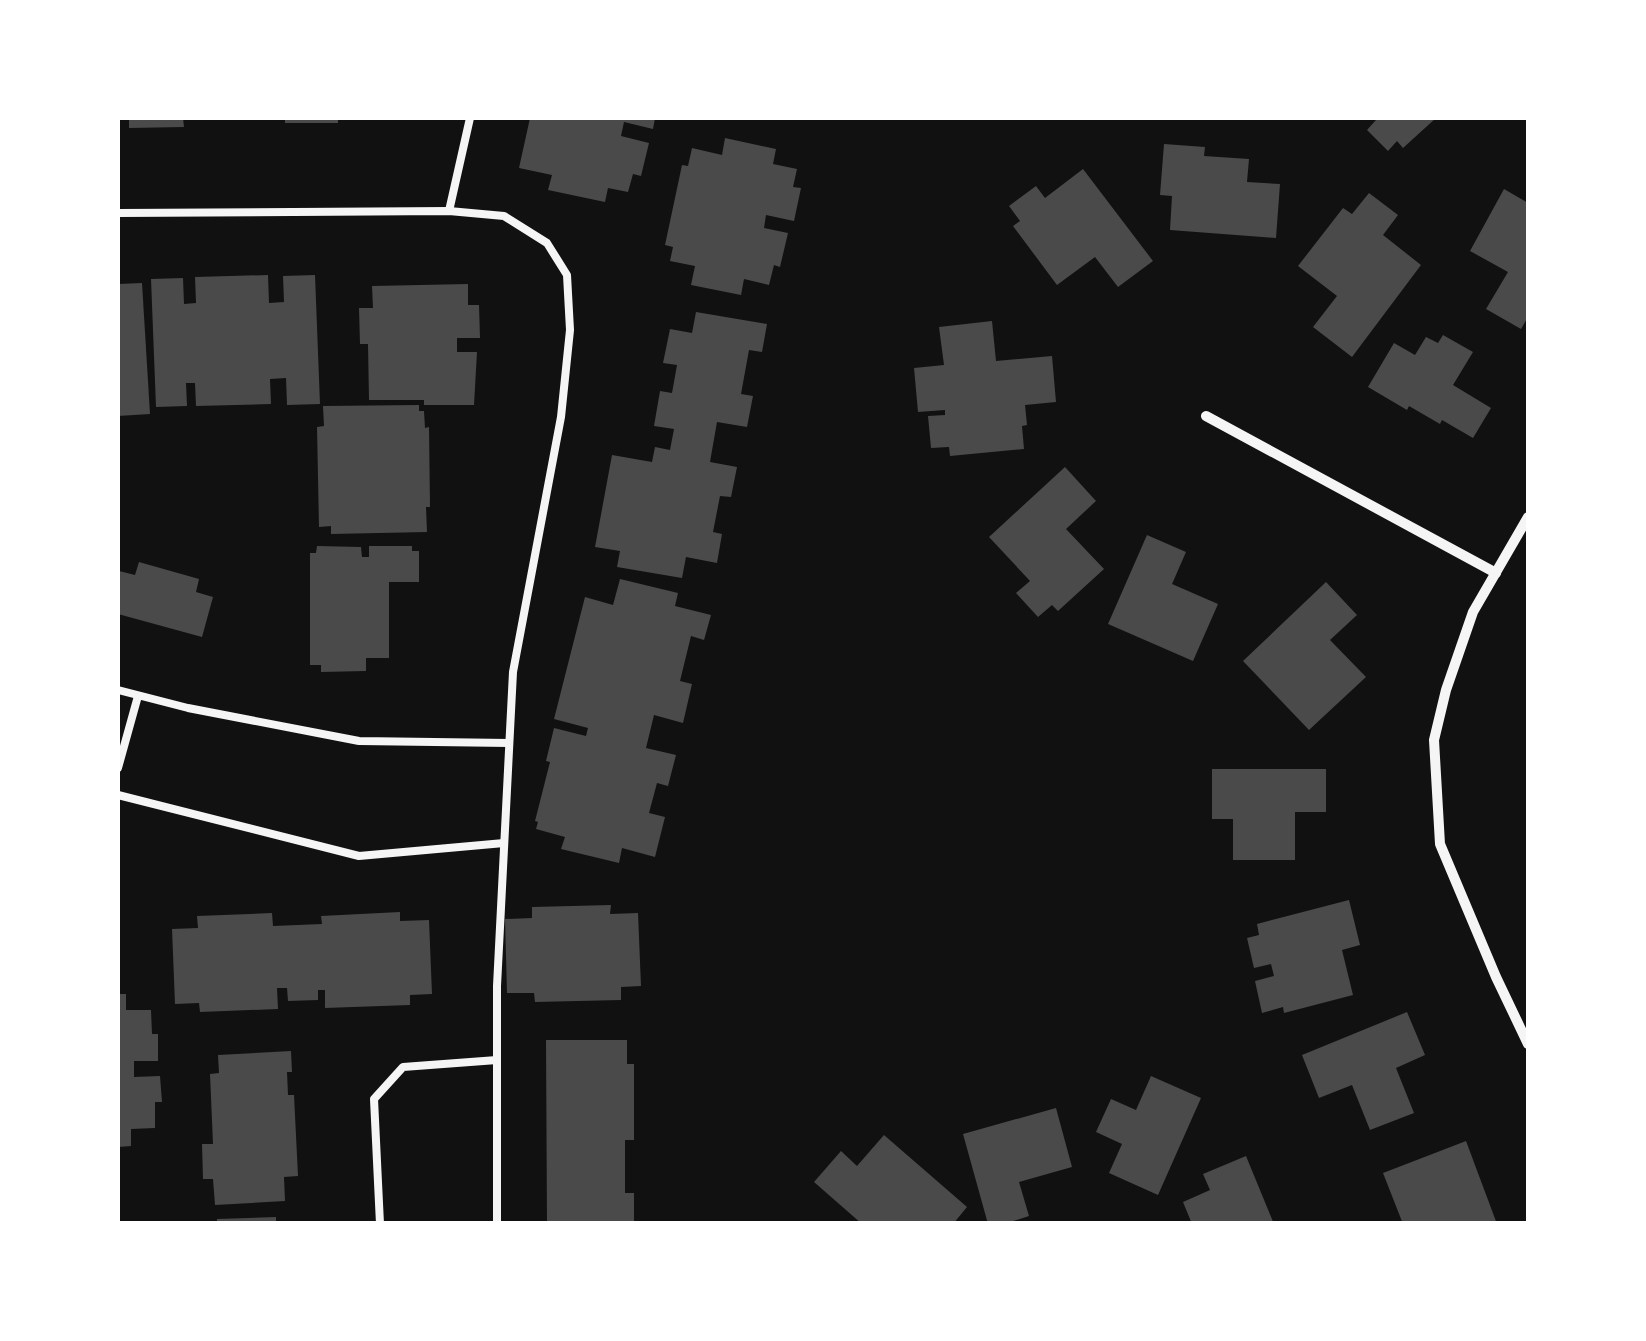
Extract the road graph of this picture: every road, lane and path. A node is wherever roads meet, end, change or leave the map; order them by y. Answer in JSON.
{"nodes":[{"id":1,"x":470,"y":118,"type":"edge"},
{"id":2,"x":448,"y":210,"type":"junction"},
{"id":3,"x":118,"y":213,"type":"edge"},
{"id":4,"x":1206,"y":416,"type":"dead end"},
{"id":5,"x":1528,"y":517,"type":"edge"},
{"id":6,"x":1496,"y":573,"type":"junction"},
{"id":7,"x":118,"y":690,"type":"edge"},
{"id":8,"x":138,"y":696,"type":"junction"},
{"id":9,"x":509,"y":743,"type":"junction"},
{"id":10,"x":118,"y":768,"type":"edge"},
{"id":11,"x":118,"y":796,"type":"edge"},
{"id":12,"x":504,"y":844,"type":"junction"},
{"id":13,"x":1528,"y":1044,"type":"edge"},
{"id":14,"x":497,"y":1060,"type":"junction"},
{"id":15,"x":380,"y":1224,"type":"edge"},
{"id":16,"x":497,"y":1224,"type":"edge"}],
"edges":[{"from":1,"to":2,"type":"lane"},
{"from":2,"to":3,"type":"lane"},
{"from":2,"to":9,"type":"lane"},
{"from":4,"to":6,"type":"street"},
{"from":5,"to":6,"type":"street"},
{"from":6,"to":13,"type":"street"},
{"from":7,"to":8,"type":"lane"},
{"from":8,"to":9,"type":"lane"},
{"from":8,"to":10,"type":"lane"},
{"from":9,"to":12,"type":"lane"},
{"from":11,"to":12,"type":"lane"},
{"from":12,"to":14,"type":"lane"},
{"from":14,"to":15,"type":"lane"},
{"from":14,"to":16,"type":"lane"}]}
